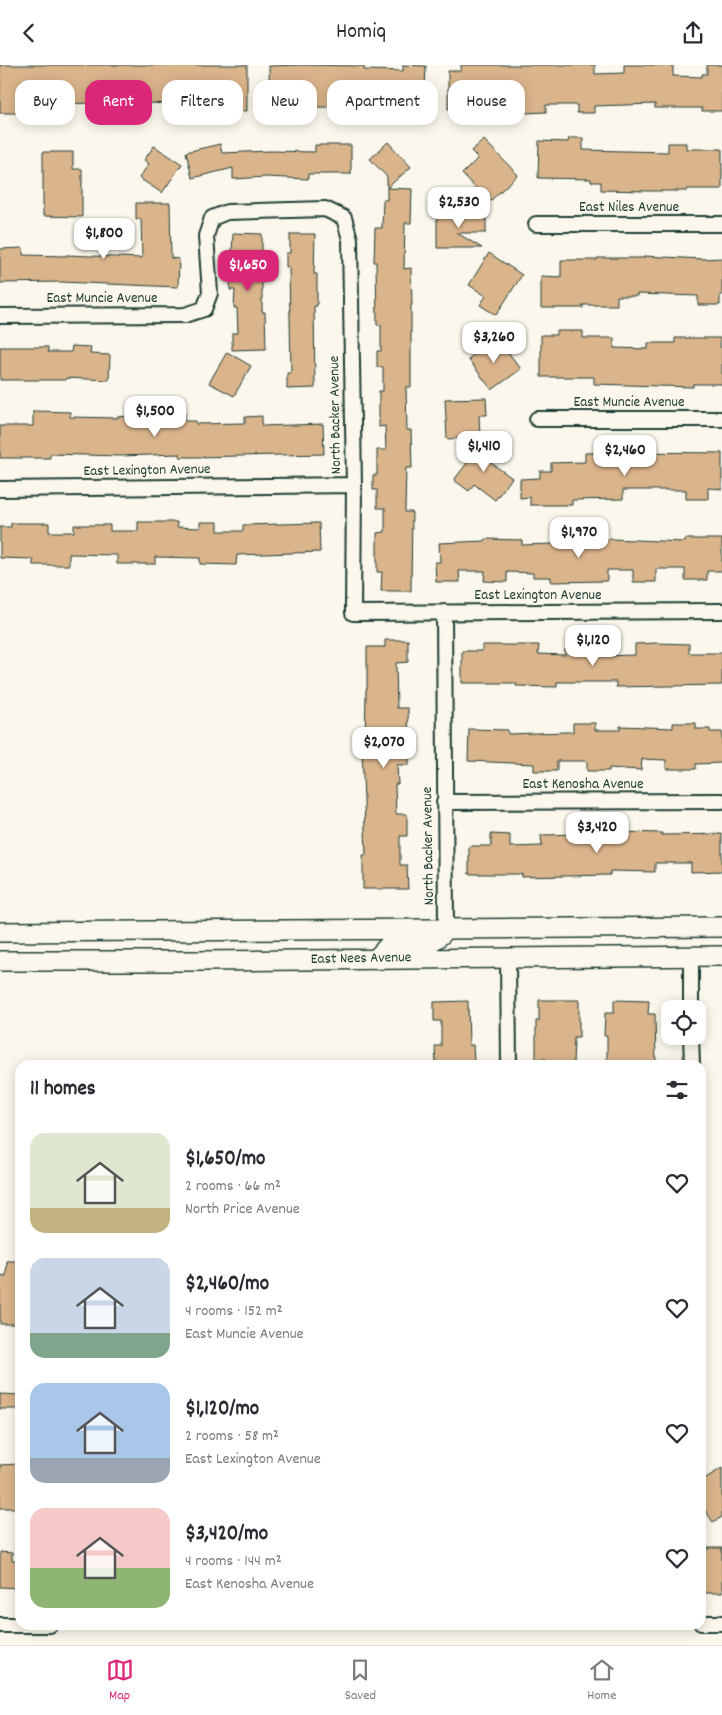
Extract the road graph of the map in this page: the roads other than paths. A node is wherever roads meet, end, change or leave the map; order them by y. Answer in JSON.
{"nodes":[{"id":1,"x":722,"y":224,"type":"edge"},
{"id":2,"x":536,"y":225,"type":"dead end"},
{"id":3,"x":204,"y":309,"type":"joint"},
{"id":4,"x":0,"y":316,"type":"edge"},
{"id":5,"x":537,"y":419,"type":"dead end"},
{"id":6,"x":722,"y":419,"type":"edge"},
{"id":7,"x":354,"y":485,"type":"junction"},
{"id":8,"x":0,"y":489,"type":"edge"},
{"id":9,"x":722,"y":611,"type":"edge"},
{"id":10,"x":444,"y":612,"type":"junction"},
{"id":11,"x":353,"y":613,"type":"joint"},
{"id":12,"x":444,"y":801,"type":"junction"},
{"id":13,"x":722,"y":801,"type":"edge"},
{"id":14,"x":722,"y":927,"type":"edge"},
{"id":15,"x":446,"y":929,"type":"junction"},
{"id":16,"x":0,"y":933,"type":"edge"},
{"id":17,"x":691,"y":956,"type":"junction"},
{"id":18,"x":722,"y":956,"type":"edge"},
{"id":19,"x":508,"y":957,"type":"junction"},
{"id":20,"x":376,"y":959,"type":"junction"},
{"id":21,"x":0,"y":961,"type":"edge"},
{"id":22,"x":691,"y":1000,"type":"edge"},
{"id":23,"x":692,"y":1045,"type":"edge"},
{"id":24,"x":509,"y":1060,"type":"edge"},
{"id":25,"x":692,"y":1060,"type":"edge"},
{"id":26,"x":706,"y":1623,"type":"edge"},
{"id":27,"x":722,"y":1623,"type":"edge"},
{"id":28,"x":0,"y":1625,"type":"edge"},
{"id":29,"x":15,"y":1625,"type":"edge"}],
"edges":[{"from":1,"to":2,"type":"street","name":"East Niles Avenue"},
{"from":3,"to":4,"type":"street","name":"East Muncie Avenue"},
{"from":3,"to":7,"type":"street","name":"North Backer Avenue"},
{"from":5,"to":6,"type":"street","name":"East Muncie Avenue"},
{"from":7,"to":8,"type":"street","name":"East Lexington Avenue"},
{"from":7,"to":11,"type":"street","name":"North Backer Avenue"},
{"from":9,"to":10,"type":"street","name":"East Lexington Avenue"},
{"from":10,"to":11,"type":"street","name":"East Lexington Avenue"},
{"from":10,"to":12,"type":"street","name":"North Backer Avenue"},
{"from":12,"to":13,"type":"street","name":"East Kenosha Avenue"},
{"from":12,"to":15,"type":"street","name":"North Backer Avenue"},
{"from":14,"to":15,"type":"main road","name":"East Nees Avenue"},
{"from":15,"to":16,"type":"main road","name":"East Nees Avenue"},
{"from":15,"to":20,"type":"main road"},
{"from":17,"to":18,"type":"main road","name":"East Nees Avenue"},
{"from":17,"to":19,"type":"main road","name":"East Nees Avenue"},
{"from":17,"to":22,"type":"street"},
{"from":19,"to":20,"type":"main road","name":"East Nees Avenue"},
{"from":19,"to":24,"type":"street"},
{"from":20,"to":21,"type":"main road","name":"East Nees Avenue"},
{"from":23,"to":25,"type":"street"},
{"from":26,"to":27,"type":"street"},
{"from":28,"to":29,"type":"street"}]}
